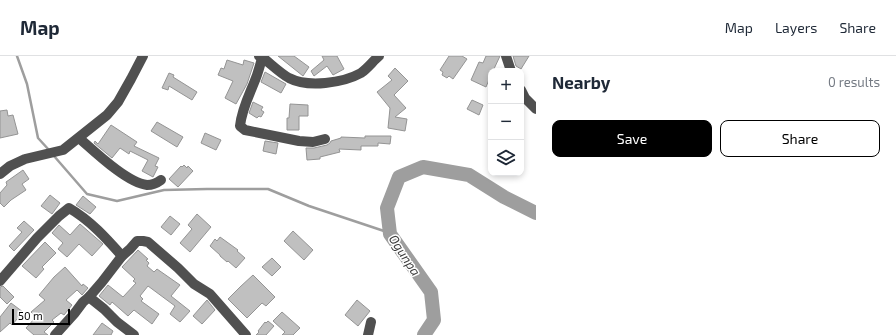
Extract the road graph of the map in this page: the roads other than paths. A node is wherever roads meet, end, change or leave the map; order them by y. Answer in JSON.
{"nodes":[{"id":1,"x":143,"y":56,"type":"edge"},
{"id":2,"x":261,"y":56,"type":"edge"},
{"id":3,"x":379,"y":56,"type":"edge"},
{"id":4,"x":506,"y":56,"type":"edge"},
{"id":5,"x":510,"y":68,"type":"edge"},
{"id":6,"x":524,"y":96,"type":"edge"},
{"id":7,"x":536,"y":109,"type":"edge"},
{"id":8,"x":78,"y":138,"type":"junction"},
{"id":9,"x":325,"y":139,"type":"dead end"},
{"id":10,"x":0,"y":174,"type":"edge"},
{"id":11,"x":161,"y":180,"type":"dead end"},
{"id":12,"x":122,"y":256,"type":"junction"},
{"id":13,"x":0,"y":281,"type":"edge"},
{"id":14,"x":88,"y":297,"type":"junction"},
{"id":15,"x":371,"y":322,"type":"dead end"},
{"id":16,"x":55,"y":335,"type":"edge"},
{"id":17,"x":134,"y":335,"type":"edge"},
{"id":18,"x":246,"y":335,"type":"edge"},
{"id":19,"x":368,"y":335,"type":"edge"}],
"edges":[{"from":1,"to":8,"type":"street"},
{"from":2,"to":3,"type":"street"},
{"from":2,"to":9,"type":"street"},
{"from":4,"to":5,"type":"street"},
{"from":6,"to":7,"type":"street"},
{"from":8,"to":10,"type":"street"},
{"from":8,"to":11,"type":"street"},
{"from":12,"to":13,"type":"street"},
{"from":12,"to":14,"type":"street"},
{"from":12,"to":18,"type":"street"},
{"from":14,"to":16,"type":"street"},
{"from":14,"to":17,"type":"street"},
{"from":15,"to":19,"type":"street"}]}
